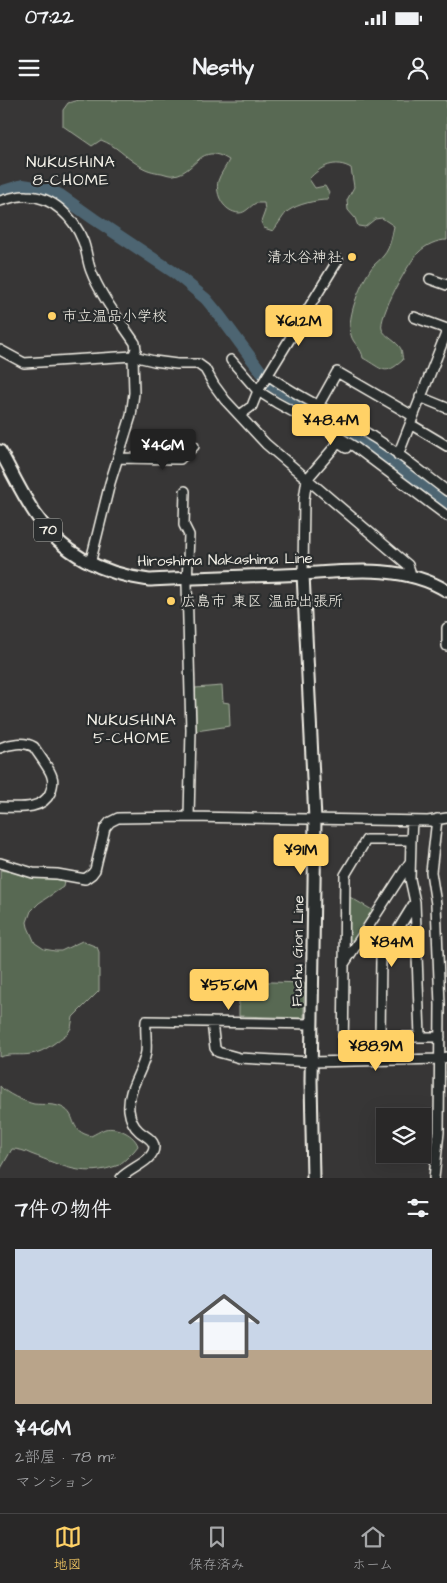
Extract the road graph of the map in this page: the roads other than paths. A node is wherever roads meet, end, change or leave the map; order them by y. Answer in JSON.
{"nodes":[{"id":1,"x":0,"y":201,"type":"edge"},
{"id":2,"x":338,"y":260,"type":"dead end"},
{"id":3,"x":430,"y":279,"type":"dead end"},
{"id":4,"x":447,"y":286,"type":"edge"},
{"id":5,"x":414,"y":317,"type":"dead end"},
{"id":6,"x":447,"y":330,"type":"edge"},
{"id":7,"x":0,"y":350,"type":"edge"},
{"id":8,"x":133,"y":356,"type":"junction"},
{"id":9,"x":230,"y":360,"type":"dead end"},
{"id":10,"x":268,"y":375,"type":"junction"},
{"id":11,"x":258,"y":390,"type":"junction"},
{"id":12,"x":420,"y":397,"type":"junction"},
{"id":13,"x":318,"y":406,"type":"junction"},
{"id":14,"x":447,"y":408,"type":"edge"},
{"id":15,"x":240,"y":415,"type":"junction"},
{"id":16,"x":411,"y":420,"type":"junction"},
{"id":17,"x":194,"y":446,"type":"dead end"},
{"id":18,"x":447,"y":446,"type":"edge"},
{"id":19,"x":0,"y":451,"type":"edge"},
{"id":20,"x":398,"y":455,"type":"junction"},
{"id":21,"x":366,"y":456,"type":"junction"},
{"id":22,"x":118,"y":458,"type":"junction"},
{"id":23,"x":308,"y":479,"type":"junction"},
{"id":24,"x":185,"y":491,"type":"dead end"},
{"id":25,"x":447,"y":491,"type":"edge"},
{"id":26,"x":447,"y":516,"type":"edge"},
{"id":27,"x":90,"y":564,"type":"junction"},
{"id":28,"x":303,"y":574,"type":"junction"},
{"id":29,"x":410,"y":577,"type":"junction"},
{"id":30,"x":188,"y":578,"type":"junction"},
{"id":31,"x":446,"y":587,"type":"edge"},
{"id":32,"x":447,"y":628,"type":"edge"},
{"id":33,"x":447,"y":646,"type":"edge"},
{"id":34,"x":0,"y":748,"type":"edge"},
{"id":35,"x":0,"y":807,"type":"edge"},
{"id":36,"x":189,"y":817,"type":"junction"},
{"id":37,"x":447,"y":818,"type":"edge"},
{"id":38,"x":315,"y":819,"type":"junction"},
{"id":39,"x":437,"y":819,"type":"junction"},
{"id":40,"x":412,"y":821,"type":"junction"},
{"id":41,"x":411,"y":840,"type":"junction"},
{"id":42,"x":411,"y":861,"type":"junction"},
{"id":43,"x":0,"y":863,"type":"edge"},
{"id":44,"x":415,"y":902,"type":"junction"},
{"id":45,"x":442,"y":945,"type":"edge"},
{"id":46,"x":344,"y":964,"type":"junction"},
{"id":47,"x":212,"y":1022,"type":"junction"},
{"id":48,"x":312,"y":1024,"type":"junction"},
{"id":49,"x":420,"y":1036,"type":"junction"},
{"id":50,"x":343,"y":1037,"type":"junction"},
{"id":51,"x":380,"y":1037,"type":"junction"},
{"id":52,"x":440,"y":1037,"type":"junction"},
{"id":53,"x":443,"y":1058,"type":"edge"},
{"id":54,"x":343,"y":1061,"type":"junction"},
{"id":55,"x":312,"y":1062,"type":"junction"},
{"id":56,"x":122,"y":1178,"type":"edge"},
{"id":57,"x":313,"y":1178,"type":"edge"},
{"id":58,"x":434,"y":1178,"type":"edge"}],
"edges":[{"from":1,"to":8,"type":"street"},
{"from":2,"to":10,"type":"street"},
{"from":3,"to":4,"type":"street"},
{"from":5,"to":6,"type":"street"},
{"from":6,"to":12,"type":"street"},
{"from":7,"to":8,"type":"street"},
{"from":8,"to":15,"type":"street"},
{"from":8,"to":22,"type":"street"},
{"from":9,"to":11,"type":"street"},
{"from":10,"to":11,"type":"street"},
{"from":10,"to":13,"type":"street"},
{"from":11,"to":15,"type":"street"},
{"from":11,"to":21,"type":"street"},
{"from":12,"to":14,"type":"street"},
{"from":12,"to":16,"type":"street"},
{"from":13,"to":16,"type":"street"},
{"from":13,"to":20,"type":"street"},
{"from":15,"to":23,"type":"street"},
{"from":16,"to":18,"type":"street"},
{"from":16,"to":20,"type":"street"},
{"from":17,"to":22,"type":"street"},
{"from":19,"to":27,"type":"main road","name":"Hiroshima Nakashima Line","number":"70"},
{"from":20,"to":25,"type":"street"},
{"from":21,"to":23,"type":"street"},
{"from":21,"to":26,"type":"street"},
{"from":22,"to":27,"type":"street"},
{"from":23,"to":28,"type":"street"},
{"from":23,"to":29,"type":"street"},
{"from":24,"to":30,"type":"street"},
{"from":27,"to":30,"type":"main road","name":"Hiroshima Nakashima Line","number":"70"},
{"from":28,"to":29,"type":"main road","name":"Hiroshima Nakashima Line","number":"70"},
{"from":28,"to":30,"type":"main road","name":"Hiroshima Nakashima Line","number":"70"},
{"from":28,"to":38,"type":"main road","name":"Fuchu Gion Line"},
{"from":29,"to":31,"type":"main road","name":"Hiroshima Nakashima Line","number":"70"},
{"from":30,"to":36,"type":"street"},
{"from":32,"to":33,"type":"street"},
{"from":34,"to":35,"type":"street"},
{"from":36,"to":38,"type":"street"},
{"from":36,"to":43,"type":"street"},
{"from":37,"to":39,"type":"street"},
{"from":38,"to":40,"type":"street"},
{"from":38,"to":48,"type":"main road","name":"Fuchu Gion Line"},
{"from":39,"to":40,"type":"street"},
{"from":39,"to":45,"type":"street"},
{"from":40,"to":41,"type":"street"},
{"from":41,"to":42,"type":"street"},
{"from":41,"to":46,"type":"street"},
{"from":42,"to":44,"type":"street"},
{"from":42,"to":46,"type":"street"},
{"from":44,"to":49,"type":"street"},
{"from":44,"to":51,"type":"street"},
{"from":45,"to":52,"type":"street"},
{"from":46,"to":50,"type":"street"},
{"from":47,"to":48,"type":"street"},
{"from":47,"to":55,"type":"street"},
{"from":47,"to":56,"type":"street"},
{"from":48,"to":55,"type":"main road","name":"Fuchu Gion Line"},
{"from":49,"to":51,"type":"street"},
{"from":49,"to":52,"type":"street"},
{"from":50,"to":51,"type":"street"},
{"from":50,"to":54,"type":"street"},
{"from":52,"to":53,"type":"street"},
{"from":53,"to":54,"type":"street"},
{"from":53,"to":58,"type":"street"},
{"from":54,"to":55,"type":"street"},
{"from":55,"to":57,"type":"main road","name":"Fuchu Gion Line"}]}
